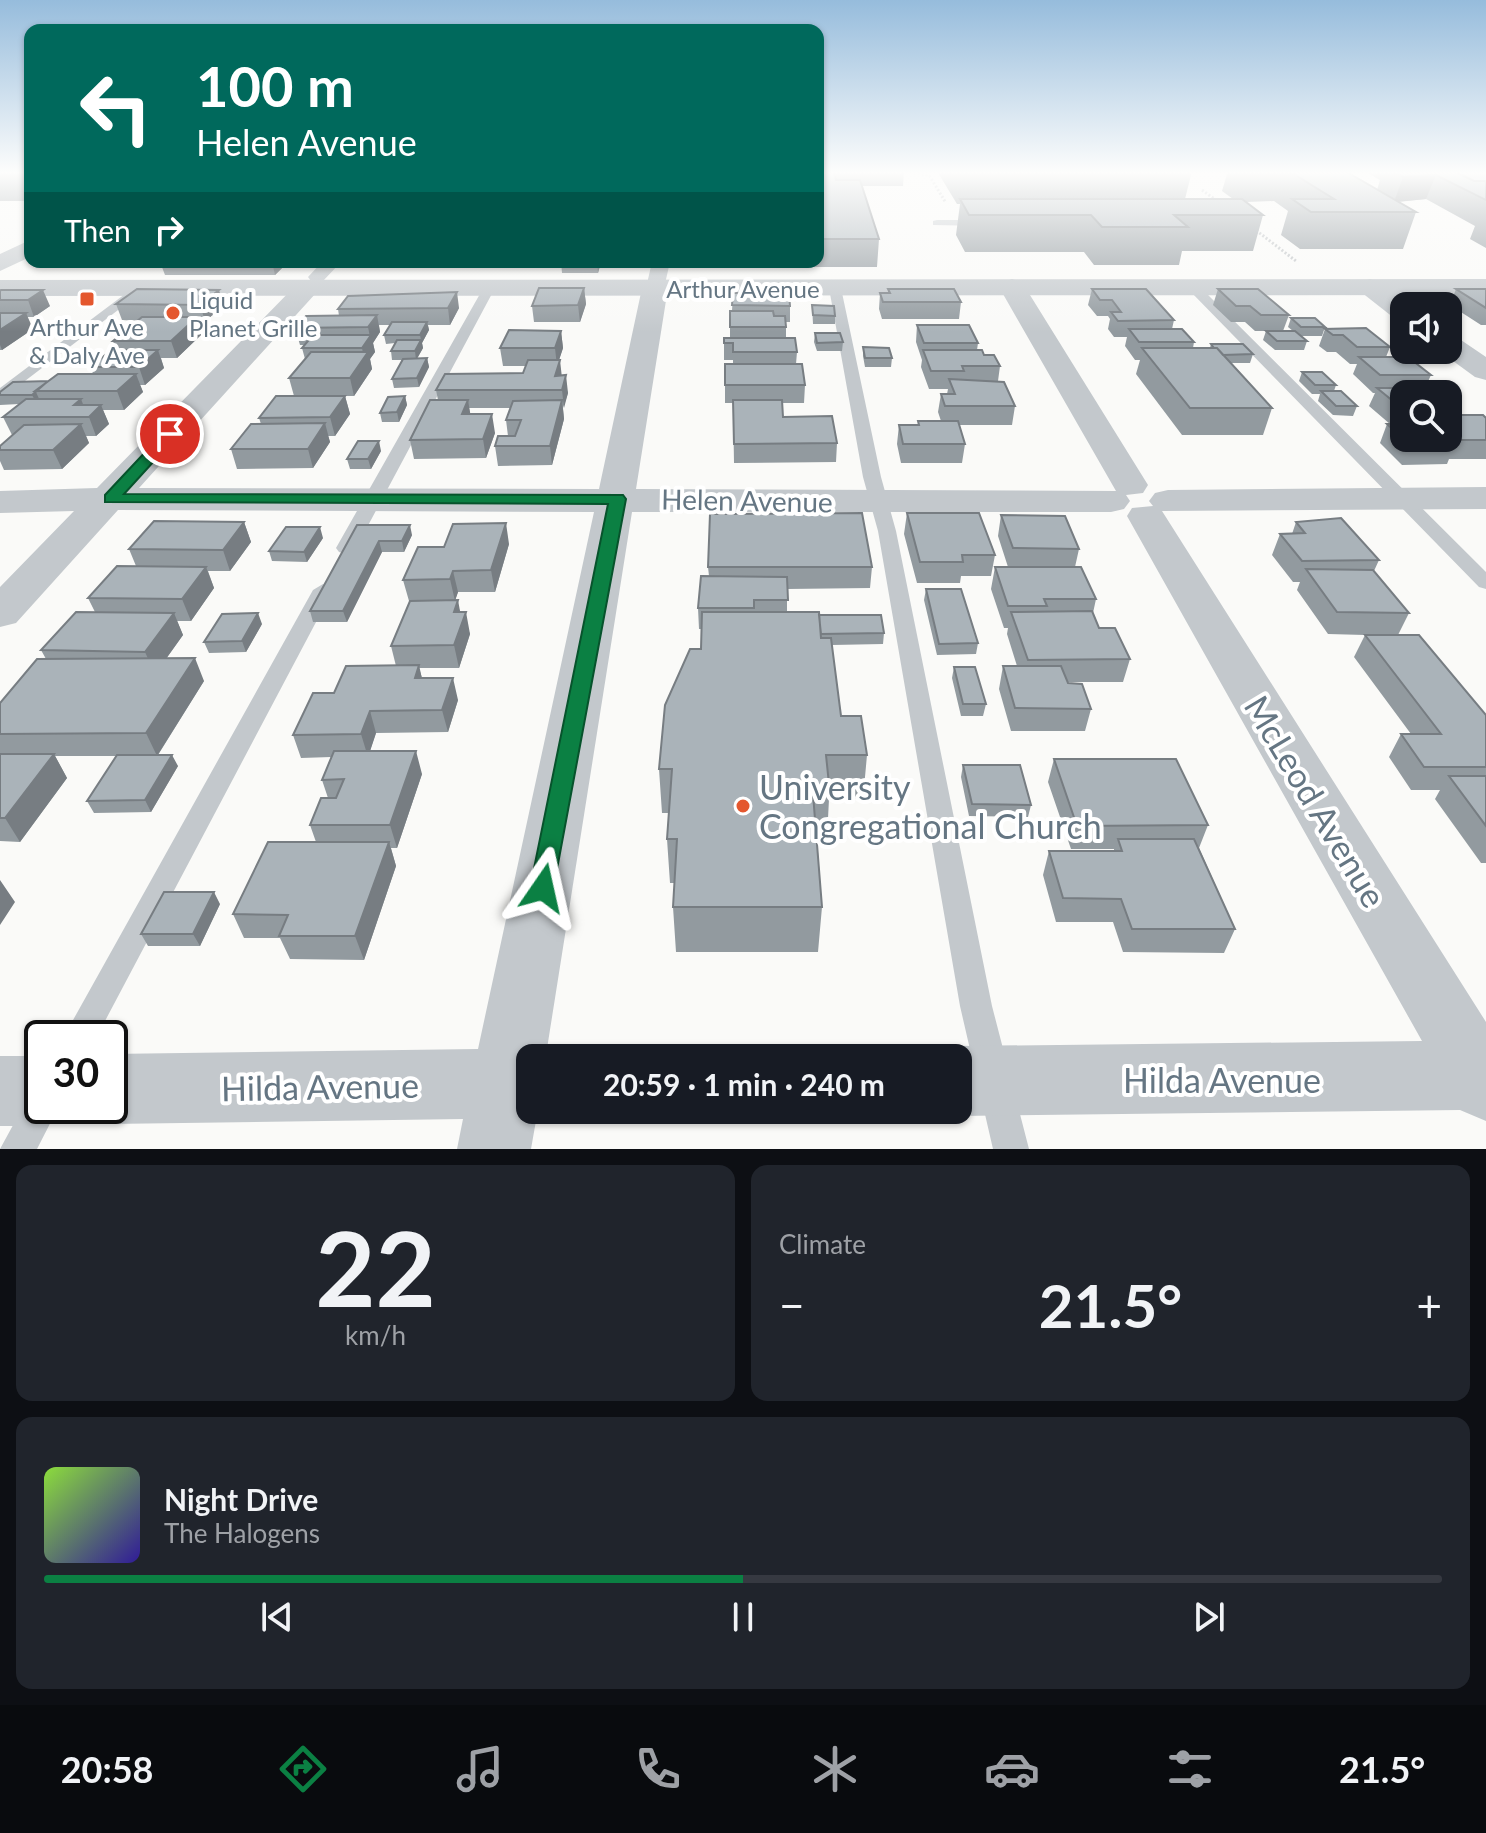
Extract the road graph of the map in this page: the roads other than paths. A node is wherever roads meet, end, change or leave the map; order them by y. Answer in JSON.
{"nodes":[{"id":1,"x":24,"y":250,"type":"edge"},
{"id":2,"x":0,"y":264,"type":"edge"},
{"id":3,"x":326,"y":268,"type":"edge"},
{"id":4,"x":658,"y":275,"type":"edge"},
{"id":5,"x":312,"y":283,"type":"junction"},
{"id":6,"x":1012,"y":287,"type":"junction"},
{"id":7,"x":1193,"y":287,"type":"junction"},
{"id":8,"x":1370,"y":287,"type":"junction"},
{"id":9,"x":1486,"y":287,"type":"edge"},
{"id":10,"x":0,"y":288,"type":"edge"},
{"id":11,"x":140,"y":288,"type":"junction"},
{"id":12,"x":489,"y":288,"type":"junction"},
{"id":13,"x":835,"y":288,"type":"junction"},
{"id":14,"x":1390,"y":302,"type":"edge"},
{"id":15,"x":1462,"y":354,"type":"edge"},
{"id":16,"x":1486,"y":371,"type":"edge"},
{"id":17,"x":0,"y":395,"type":"edge"},
{"id":18,"x":1402,"y":497,"type":"junction"},
{"id":19,"x":374,"y":498,"type":"junction"},
{"id":20,"x":1486,"y":498,"type":"edge"},
{"id":21,"x":111,"y":499,"type":"junction"},
{"id":22,"x":618,"y":499,"type":"junction"},
{"id":23,"x":1139,"y":501,"type":"junction"},
{"id":24,"x":0,"y":502,"type":"edge"},
{"id":25,"x":879,"y":503,"type":"junction"},
{"id":26,"x":1486,"y":583,"type":"edge"},
{"id":27,"x":0,"y":613,"type":"edge"},
{"id":28,"x":89,"y":1020,"type":"edge"},
{"id":29,"x":1484,"y":1079,"type":"edge"},
{"id":30,"x":976,"y":1080,"type":"edge"},
{"id":31,"x":128,"y":1090,"type":"edge"},
{"id":32,"x":0,"y":1091,"type":"edge"},
{"id":33,"x":24,"y":1091,"type":"edge"},
{"id":34,"x":510,"y":1105,"type":"edge"},
{"id":35,"x":32,"y":1124,"type":"edge"},
{"id":36,"x":18,"y":1149,"type":"edge"},
{"id":37,"x":1011,"y":1149,"type":"edge"}],
"edges":[{"from":1,"to":2,"type":"street"},
{"from":3,"to":5,"type":"street"},
{"from":4,"to":12,"type":"street","name":"Arthur Avenue"},
{"from":4,"to":13,"type":"street","name":"Arthur Avenue"},
{"from":4,"to":22,"type":"street"},
{"from":5,"to":11,"type":"street","name":"Arthur Avenue"},
{"from":5,"to":12,"type":"street","name":"Arthur Avenue"},
{"from":5,"to":21,"type":"street"},
{"from":6,"to":7,"type":"street","name":"Arthur Avenue"},
{"from":6,"to":13,"type":"street","name":"Arthur Avenue"},
{"from":6,"to":23,"type":"street","name":"McLeod Avenue"},
{"from":7,"to":8,"type":"street","name":"Arthur Avenue"},
{"from":7,"to":18,"type":"lane"},
{"from":8,"to":9,"type":"street","name":"Arthur Avenue"},
{"from":8,"to":14,"type":"street"},
{"from":10,"to":11,"type":"street","name":"Arthur Avenue"},
{"from":11,"to":17,"type":"lane"},
{"from":12,"to":19,"type":"lane"},
{"from":13,"to":25,"type":"lane"},
{"from":15,"to":16,"type":"street"},
{"from":18,"to":20,"type":"street","name":"Helen Avenue"},
{"from":18,"to":23,"type":"street","name":"Helen Avenue"},
{"from":18,"to":26,"type":"lane"},
{"from":19,"to":21,"type":"street","name":"Helen Avenue"},
{"from":19,"to":22,"type":"street","name":"Helen Avenue"},
{"from":19,"to":28,"type":"lane"},
{"from":21,"to":24,"type":"street","name":"Helen Avenue"},
{"from":21,"to":27,"type":"street"},
{"from":22,"to":25,"type":"street","name":"Helen Avenue"},
{"from":22,"to":34,"type":"street"},
{"from":23,"to":25,"type":"street","name":"Helen Avenue"},
{"from":23,"to":29,"type":"street","name":"McLeod Avenue"},
{"from":25,"to":30,"type":"lane"},
{"from":29,"to":30,"type":"street","name":"Hilda Avenue"},
{"from":30,"to":37,"type":"lane"},
{"from":31,"to":34,"type":"street","name":"Hilda Avenue"},
{"from":32,"to":33,"type":"street"},
{"from":35,"to":36,"type":"lane"}]}
